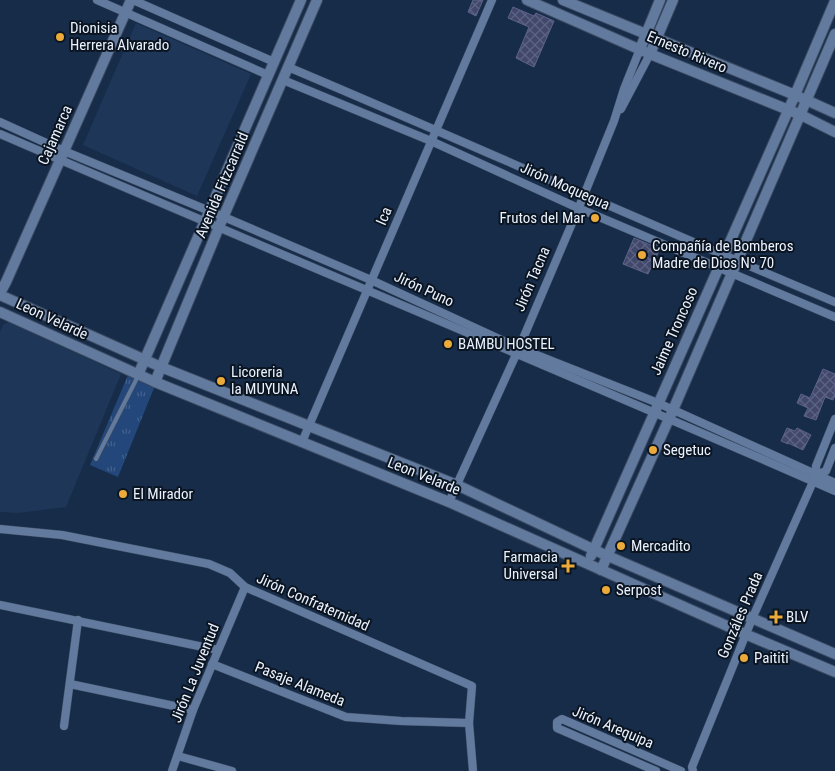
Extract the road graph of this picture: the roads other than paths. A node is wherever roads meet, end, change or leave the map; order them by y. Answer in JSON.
{"nodes":[{"id":1,"x":97,"y":0,"type":"edge"},
{"id":2,"x":132,"y":0,"type":"edge"},
{"id":3,"x":300,"y":0,"type":"edge"},
{"id":4,"x":317,"y":0,"type":"edge"},
{"id":5,"x":492,"y":0,"type":"edge"},
{"id":6,"x":527,"y":0,"type":"edge"},
{"id":7,"x":563,"y":0,"type":"edge"},
{"id":8,"x":660,"y":0,"type":"edge"},
{"id":9,"x":673,"y":0,"type":"edge"},
{"id":10,"x":835,"y":1,"type":"edge"},
{"id":11,"x":125,"y":12,"type":"junction"},
{"id":12,"x":645,"y":34,"type":"junction"},
{"id":13,"x":835,"y":34,"type":"edge"},
{"id":14,"x":656,"y":38,"type":"junction"},
{"id":15,"x":640,"y":49,"type":"junction"},
{"id":16,"x":650,"y":54,"type":"junction"},
{"id":17,"x":274,"y":62,"type":"junction"},
{"id":18,"x":288,"y":67,"type":"junction"},
{"id":19,"x":268,"y":75,"type":"junction"},
{"id":20,"x":283,"y":80,"type":"junction"},
{"id":21,"x":795,"y":95,"type":"junction"},
{"id":22,"x":807,"y":100,"type":"junction"},
{"id":23,"x":788,"y":110,"type":"junction"},
{"id":24,"x":835,"y":113,"type":"edge"},
{"id":25,"x":801,"y":115,"type":"junction"},
{"id":26,"x":614,"y":121,"type":"junction"},
{"id":27,"x":0,"y":122,"type":"edge"},
{"id":28,"x":436,"y":129,"type":"junction"},
{"id":29,"x":835,"y":132,"type":"edge"},
{"id":30,"x":0,"y":134,"type":"edge"},
{"id":31,"x":431,"y":141,"type":"junction"},
{"id":32,"x":62,"y":156,"type":"junction"},
{"id":33,"x":584,"y":195,"type":"junction"},
{"id":34,"x":578,"y":208,"type":"junction"},
{"id":35,"x":206,"y":216,"type":"junction"},
{"id":36,"x":224,"y":217,"type":"junction"},
{"id":37,"x":219,"y":227,"type":"junction"},
{"id":38,"x":664,"y":230,"type":"junction"},
{"id":39,"x":659,"y":243,"type":"junction"},
{"id":40,"x":724,"y":256,"type":"junction"},
{"id":41,"x":736,"y":261,"type":"junction"},
{"id":42,"x":719,"y":268,"type":"junction"},
{"id":43,"x":731,"y":273,"type":"junction"},
{"id":44,"x":371,"y":280,"type":"junction"},
{"id":45,"x":367,"y":291,"type":"junction"},
{"id":46,"x":2,"y":296,"type":"edge"},
{"id":47,"x":835,"y":302,"type":"edge"},
{"id":48,"x":1,"y":315,"type":"edge"},
{"id":49,"x":835,"y":317,"type":"edge"},
{"id":50,"x":517,"y":351,"type":"junction"},
{"id":51,"x":145,"y":360,"type":"junction"},
{"id":52,"x":162,"y":367,"type":"junction"},
{"id":53,"x":138,"y":375,"type":"junction"},
{"id":54,"x":155,"y":382,"type":"junction"},
{"id":55,"x":656,"y":408,"type":"junction"},
{"id":56,"x":671,"y":414,"type":"junction"},
{"id":57,"x":835,"y":420,"type":"edge"},
{"id":58,"x":309,"y":426,"type":"junction"},
{"id":59,"x":302,"y":442,"type":"junction"},
{"id":60,"x":835,"y":448,"type":"edge"},
{"id":61,"x":96,"y":458,"type":"dead end"},
{"id":62,"x":815,"y":478,"type":"junction"},
{"id":63,"x":835,"y":483,"type":"edge"},
{"id":64,"x":457,"y":486,"type":"junction"},
{"id":65,"x":835,"y":491,"type":"edge"},
{"id":66,"x":449,"y":502,"type":"junction"},
{"id":67,"x":0,"y":529,"type":"edge"},
{"id":68,"x":593,"y":550,"type":"junction"},
{"id":69,"x":607,"y":556,"type":"junction"},
{"id":70,"x":588,"y":564,"type":"junction"},
{"id":71,"x":602,"y":570,"type":"junction"},
{"id":72,"x":246,"y":587,"type":"junction"},
{"id":73,"x":0,"y":606,"type":"edge"},
{"id":74,"x":752,"y":619,"type":"junction"},
{"id":75,"x":78,"y":620,"type":"junction"},
{"id":76,"x":745,"y":634,"type":"junction"},
{"id":77,"x":218,"y":650,"type":"junction"},
{"id":78,"x":835,"y":654,"type":"edge"},
{"id":79,"x":212,"y":664,"type":"junction"},
{"id":80,"x":835,"y":672,"type":"edge"},
{"id":81,"x":70,"y":684,"type":"junction"},
{"id":82,"x":193,"y":710,"type":"junction"},
{"id":83,"x":469,"y":722,"type":"junction"},
{"id":84,"x":64,"y":726,"type":"dead end"},
{"id":85,"x":178,"y":756,"type":"junction"},
{"id":86,"x":693,"y":769,"type":"edge"},
{"id":87,"x":172,"y":771,"type":"edge"},
{"id":88,"x":232,"y":771,"type":"edge"},
{"id":89,"x":474,"y":771,"type":"edge"},
{"id":90,"x":656,"y":771,"type":"edge"},
{"id":91,"x":683,"y":771,"type":"edge"}],
"edges":[{"from":1,"to":11,"type":"street"},
{"from":2,"to":11,"type":"street","name":"Cajamarca"},
{"from":2,"to":17,"type":"street"},
{"from":3,"to":17,"type":"street","name":"Avenida Fitzcarrald"},
{"from":4,"to":18,"type":"street","name":"Avenida Fitzcarrald"},
{"from":5,"to":28,"type":"street","name":"Ica"},
{"from":6,"to":15,"type":"street","name":"Ernesto Rivero"},
{"from":7,"to":12,"type":"street","name":"Ernesto Rivero"},
{"from":8,"to":12,"type":"street","name":"Jirón Tacna"},
{"from":9,"to":14,"type":"street","name":"Jirón Tacna"},
{"from":10,"to":21,"type":"street","name":"Jaime Troncoso"},
{"from":11,"to":19,"type":"street"},
{"from":11,"to":32,"type":"street","name":"Cajamarca"},
{"from":12,"to":14,"type":"street","name":"Ernesto Rivero"},
{"from":12,"to":15,"type":"street","name":"Jirón Tacna"},
{"from":13,"to":22,"type":"street","name":"Jaime Troncoso"},
{"from":14,"to":16,"type":"street","name":"Jirón Tacna"},
{"from":14,"to":21,"type":"street","name":"Ernesto Rivero"},
{"from":15,"to":16,"type":"street","name":"Ernesto Rivero"},
{"from":15,"to":26,"type":"street","name":"Jirón Tacna"},
{"from":16,"to":23,"type":"street","name":"Ernesto Rivero"},
{"from":16,"to":26,"type":"street","name":"Jirón Tacna"},
{"from":17,"to":19,"type":"street","name":"Avenida Fitzcarrald"},
{"from":18,"to":20,"type":"street","name":"Avenida Fitzcarrald"},
{"from":18,"to":28,"type":"street","name":"Jirón Moquegua"},
{"from":19,"to":35,"type":"street","name":"Avenida Fitzcarrald"},
{"from":20,"to":31,"type":"street","name":"Jirón Moquegua"},
{"from":20,"to":36,"type":"street","name":"Avenida Fitzcarrald"},
{"from":21,"to":22,"type":"street","name":"Ernesto Rivero"},
{"from":21,"to":23,"type":"street","name":"Jaime Troncoso"},
{"from":22,"to":24,"type":"street","name":"Ernesto Rivero"},
{"from":22,"to":25,"type":"street","name":"Jaime Troncoso"},
{"from":23,"to":25,"type":"street","name":"Ernesto Rivero"},
{"from":23,"to":40,"type":"street","name":"Jaime Troncoso"},
{"from":25,"to":29,"type":"street","name":"Ernesto Rivero"},
{"from":25,"to":41,"type":"street","name":"Jaime Troncoso"},
{"from":26,"to":33,"type":"street","name":"Jirón Tacna"},
{"from":27,"to":32,"type":"street","name":"Jirón Puno"},
{"from":28,"to":31,"type":"street","name":"Ica"},
{"from":28,"to":33,"type":"street","name":"Jirón Moquegua"},
{"from":30,"to":32,"type":"street","name":"Jirón Puno"},
{"from":31,"to":34,"type":"street","name":"Jirón Moquegua"},
{"from":31,"to":44,"type":"street","name":"Ica"},
{"from":32,"to":35,"type":"street","name":"Jirón Puno"},
{"from":32,"to":46,"type":"street","name":"Cajamarca"},
{"from":33,"to":34,"type":"street","name":"Jirón Tacna"},
{"from":33,"to":38,"type":"street","name":"Jirón Moquegua"},
{"from":34,"to":39,"type":"street","name":"Jirón Moquegua"},
{"from":34,"to":50,"type":"street","name":"Jirón Tacna"},
{"from":35,"to":36,"type":"street","name":"Jirón Puno"},
{"from":35,"to":37,"type":"street","name":"Jirón Puno"},
{"from":35,"to":51,"type":"street","name":"Avenida Fitzcarrald"},
{"from":36,"to":37,"type":"street","name":"Avenida Fitzcarrald"},
{"from":36,"to":44,"type":"street","name":"Jirón Puno"},
{"from":37,"to":45,"type":"street","name":"Jirón Puno"},
{"from":37,"to":52,"type":"street","name":"Avenida Fitzcarrald"},
{"from":38,"to":39,"type":"street"},
{"from":38,"to":40,"type":"street","name":"Jirón Moquegua"},
{"from":39,"to":42,"type":"street","name":"Jirón Moquegua"},
{"from":40,"to":41,"type":"street","name":"Jirón Moquegua"},
{"from":40,"to":42,"type":"street","name":"Jaime Troncoso"},
{"from":41,"to":43,"type":"street","name":"Jaime Troncoso"},
{"from":41,"to":47,"type":"street","name":"Jirón Moquegua"},
{"from":42,"to":43,"type":"street","name":"Jirón Moquegua"},
{"from":42,"to":55,"type":"street","name":"Jaime Troncoso"},
{"from":43,"to":49,"type":"street","name":"Jirón Moquegua"},
{"from":43,"to":56,"type":"street","name":"Jaime Troncoso"},
{"from":44,"to":45,"type":"street","name":"Ica"},
{"from":44,"to":50,"type":"street","name":"Jirón Puno"},
{"from":45,"to":50,"type":"street","name":"Jirón Puno"},
{"from":45,"to":58,"type":"street","name":"Ica"},
{"from":46,"to":48,"type":"street"},
{"from":46,"to":51,"type":"street","name":"Leon Velarde"},
{"from":48,"to":53,"type":"street","name":"Leon Velarde"},
{"from":50,"to":55,"type":"street","name":"Jirón Puno"},
{"from":50,"to":64,"type":"street","name":"Jirón Tacna"},
{"from":51,"to":52,"type":"street","name":"Leon Velarde"},
{"from":51,"to":53,"type":"street","name":"Avenida Fitzcarrald"},
{"from":52,"to":54,"type":"street","name":"Avenida Fitzcarrald"},
{"from":52,"to":58,"type":"street","name":"Leon Velarde"},
{"from":53,"to":54,"type":"street","name":"Leon Velarde"},
{"from":53,"to":61,"type":"lane"},
{"from":54,"to":59,"type":"street","name":"Leon Velarde"},
{"from":55,"to":56,"type":"street","name":"Jirón Puno"},
{"from":55,"to":68,"type":"street","name":"Jaime Troncoso"},
{"from":56,"to":62,"type":"street","name":"Jirón Puno"},
{"from":56,"to":69,"type":"street","name":"Jaime Troncoso"},
{"from":57,"to":62,"type":"street","name":"Gonzáles Prada"},
{"from":58,"to":59,"type":"street","name":"Ica"},
{"from":58,"to":64,"type":"street","name":"Leon Velarde"},
{"from":59,"to":66,"type":"street","name":"Leon Velarde"},
{"from":60,"to":62,"type":"street","name":"Gonzáles Prada"},
{"from":62,"to":63,"type":"street","name":"Jirón Puno"},
{"from":62,"to":65,"type":"street","name":"Jirón Puno"},
{"from":62,"to":74,"type":"street","name":"Gonzáles Prada"},
{"from":64,"to":66,"type":"street","name":"Jirón Tacna"},
{"from":64,"to":68,"type":"street","name":"Leon Velarde"},
{"from":66,"to":70,"type":"street","name":"Leon Velarde"},
{"from":67,"to":72,"type":"street","name":"Jirón Confraternidad"},
{"from":68,"to":69,"type":"street","name":"Leon Velarde"},
{"from":68,"to":70,"type":"street","name":"Jaime Troncoso"},
{"from":69,"to":71,"type":"street","name":"Jaime Troncoso"},
{"from":69,"to":74,"type":"street","name":"Leon Velarde"},
{"from":70,"to":71,"type":"street","name":"Leon Velarde"},
{"from":71,"to":76,"type":"street","name":"Leon Velarde"},
{"from":72,"to":77,"type":"street","name":"Jirón La Juventud"},
{"from":72,"to":83,"type":"street","name":"Jirón Confraternidad"},
{"from":73,"to":75,"type":"street"},
{"from":74,"to":76,"type":"street","name":"Gonzáles Prada"},
{"from":74,"to":78,"type":"street","name":"Leon Velarde"},
{"from":75,"to":77,"type":"street"},
{"from":75,"to":81,"type":"street"},
{"from":76,"to":80,"type":"street","name":"Leon Velarde"},
{"from":76,"to":86,"type":"street","name":"Gonzáles Prada"},
{"from":77,"to":79,"type":"street","name":"Jirón La Juventud"},
{"from":79,"to":82,"type":"street","name":"Jirón La Juventud"},
{"from":79,"to":83,"type":"street","name":"Pasaje Alameda"},
{"from":81,"to":82,"type":"street"},
{"from":81,"to":84,"type":"street"},
{"from":82,"to":85,"type":"street","name":"Jirón La Juventud"},
{"from":83,"to":89,"type":"street","name":"Jirón Confraternidad"},
{"from":85,"to":87,"type":"street","name":"Jirón La Juventud"},
{"from":85,"to":88,"type":"street"},
{"from":86,"to":91,"type":"street","name":"Gonzáles Prada"},
{"from":90,"to":91,"type":"street","name":"Jirón Arequipa"}]}
